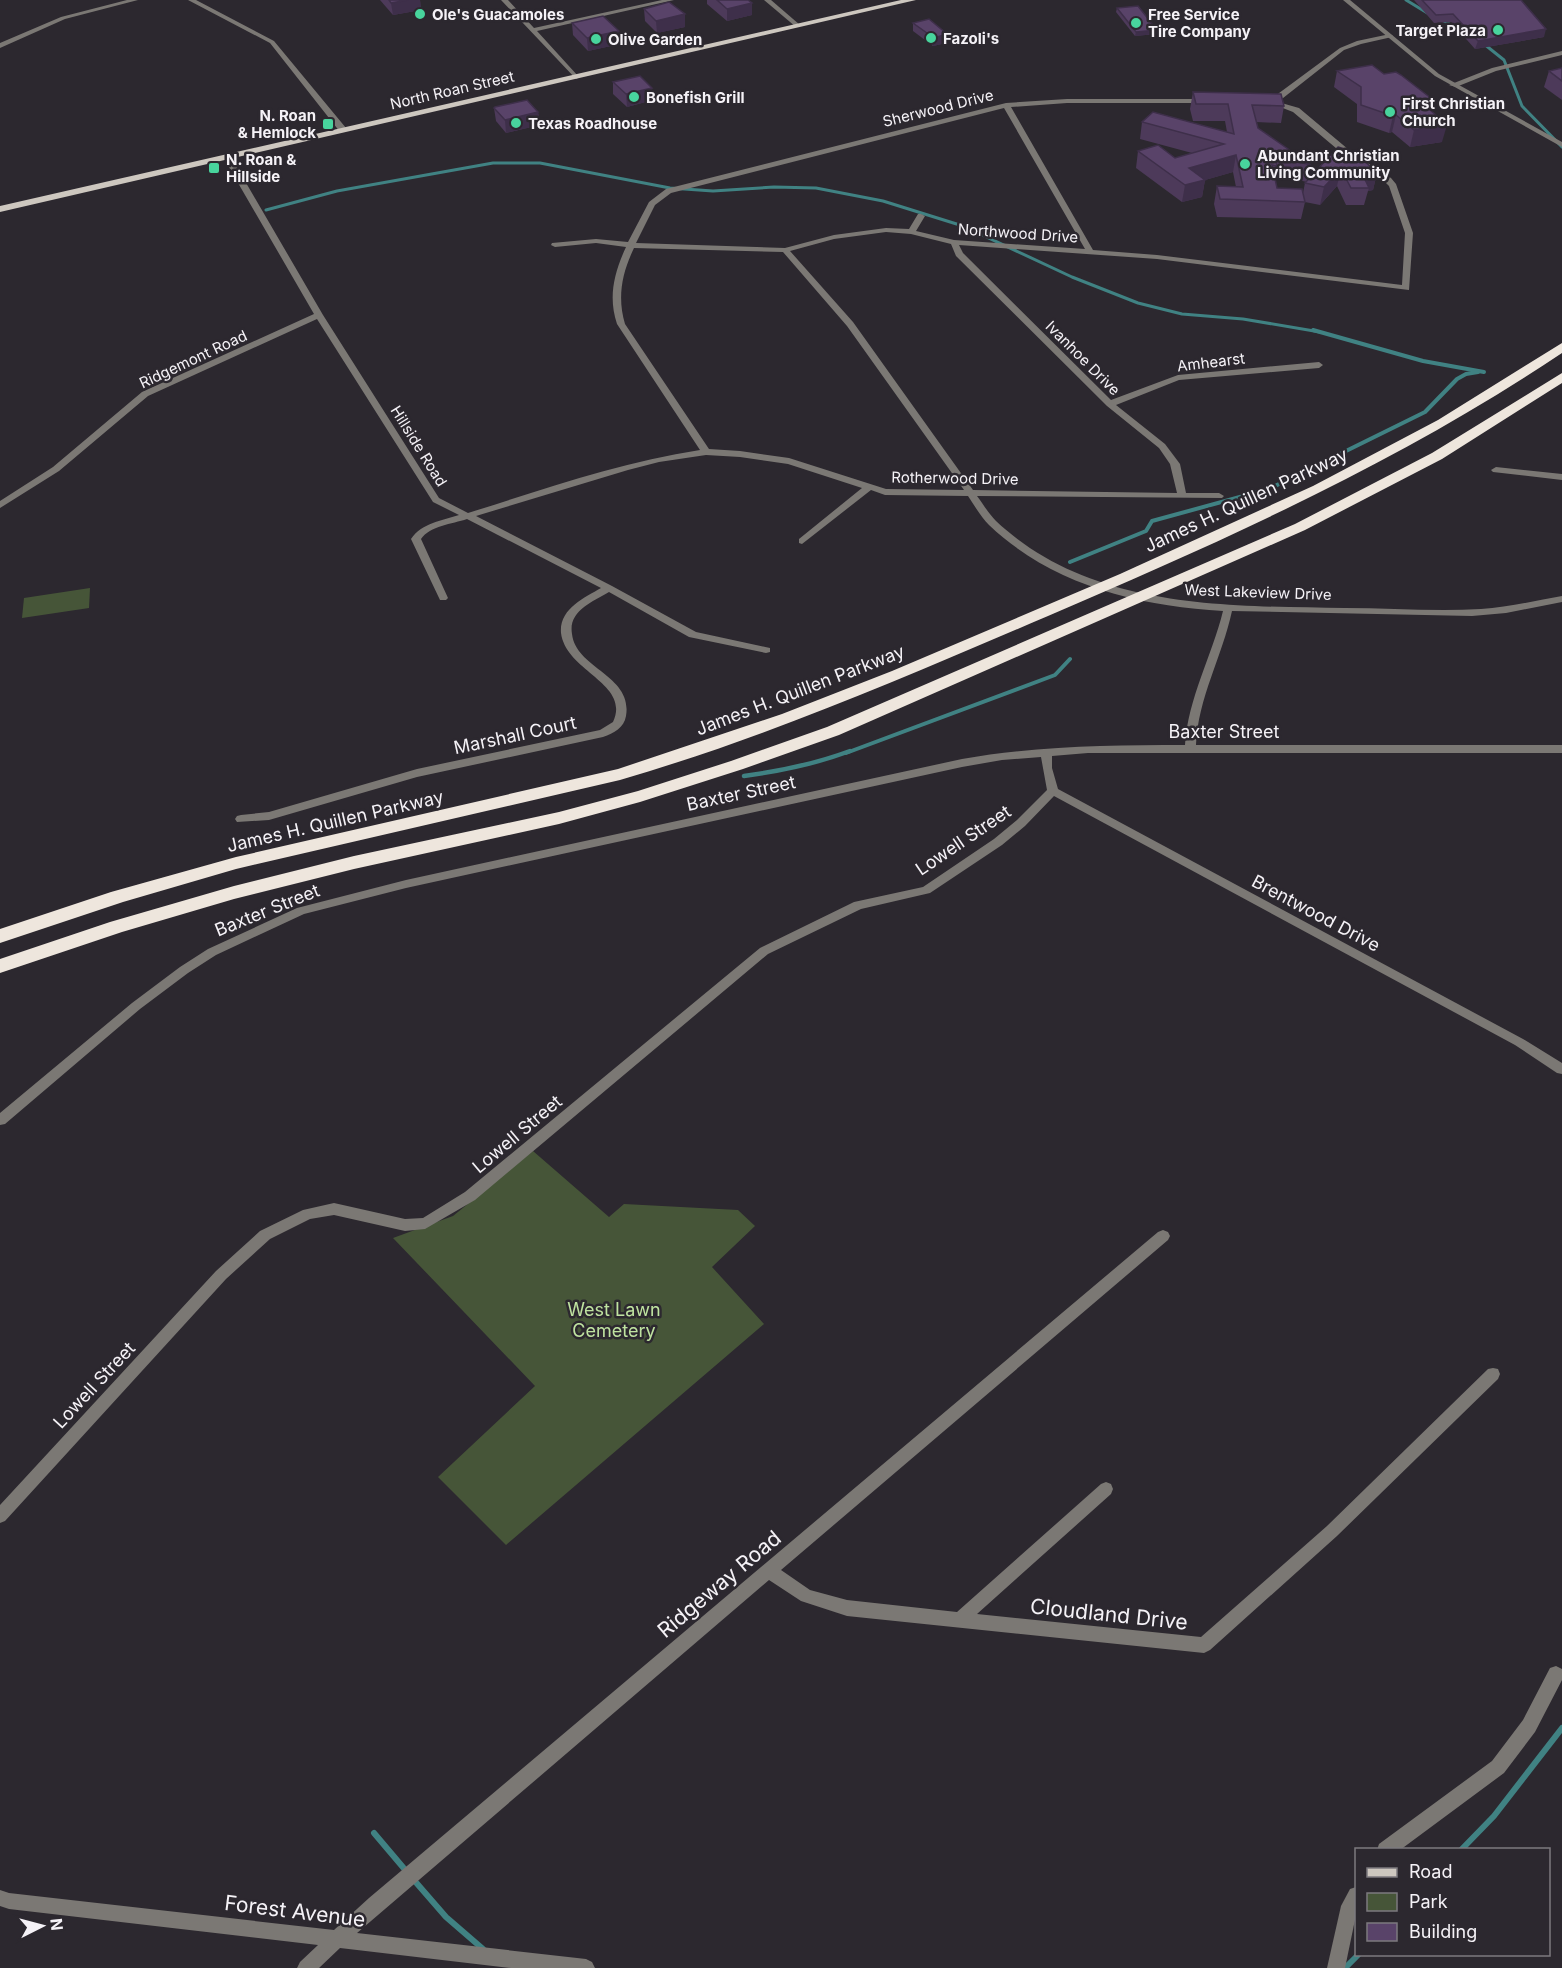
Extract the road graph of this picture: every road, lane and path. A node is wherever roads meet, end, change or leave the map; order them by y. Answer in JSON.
{"nodes":[{"id":1,"x":135,"y":0,"type":"edge"},
{"id":2,"x":191,"y":0,"type":"edge"},
{"id":3,"x":504,"y":0,"type":"edge"},
{"id":4,"x":671,"y":0,"type":"edge"},
{"id":5,"x":767,"y":0,"type":"edge"},
{"id":6,"x":912,"y":0,"type":"edge"},
{"id":7,"x":1346,"y":0,"type":"edge"},
{"id":8,"x":798,"y":26,"type":"junction"},
{"id":9,"x":533,"y":30,"type":"junction"},
{"id":10,"x":1389,"y":36,"type":"junction"},
{"id":11,"x":0,"y":46,"type":"edge"},
{"id":12,"x":1562,"y":53,"type":"edge"},
{"id":13,"x":576,"y":77,"type":"junction"},
{"id":14,"x":1453,"y":85,"type":"junction"},
{"id":15,"x":1222,"y":101,"type":"edge"},
{"id":16,"x":1258,"y":101,"type":"edge"},
{"id":17,"x":1274,"y":101,"type":"junction"},
{"id":18,"x":1006,"y":105,"type":"junction"},
{"id":19,"x":343,"y":130,"type":"junction"},
{"id":20,"x":1562,"y":144,"type":"edge"},
{"id":21,"x":227,"y":157,"type":"junction"},
{"id":22,"x":0,"y":209,"type":"edge"},
{"id":23,"x":921,"y":216,"type":"dead end"},
{"id":24,"x":911,"y":232,"type":"junction"},
{"id":25,"x":954,"y":242,"type":"junction"},
{"id":26,"x":555,"y":245,"type":"dead end"},
{"id":27,"x":629,"y":245,"type":"junction"},
{"id":28,"x":785,"y":250,"type":"junction"},
{"id":29,"x":1090,"y":251,"type":"junction"},
{"id":30,"x":319,"y":315,"type":"junction"},
{"id":31,"x":1562,"y":347,"type":"edge"},
{"id":32,"x":1319,"y":364,"type":"dead end"},
{"id":33,"x":1562,"y":377,"type":"edge"},
{"id":34,"x":1110,"y":404,"type":"junction"},
{"id":35,"x":706,"y":452,"type":"junction"},
{"id":36,"x":1496,"y":470,"type":"dead end"},
{"id":37,"x":1562,"y":477,"type":"edge"},
{"id":38,"x":869,"y":487,"type":"junction"},
{"id":39,"x":968,"y":492,"type":"junction"},
{"id":40,"x":1182,"y":496,"type":"junction"},
{"id":41,"x":1219,"y":496,"type":"dead end"},
{"id":42,"x":0,"y":505,"type":"edge"},
{"id":43,"x":469,"y":516,"type":"junction"},
{"id":44,"x":802,"y":542,"type":"dead end"},
{"id":45,"x":609,"y":588,"type":"junction"},
{"id":46,"x":443,"y":598,"type":"dead end"},
{"id":47,"x":1562,"y":599,"type":"edge"},
{"id":48,"x":1228,"y":609,"type":"junction"},
{"id":49,"x":766,"y":650,"type":"dead end"},
{"id":50,"x":1562,"y":749,"type":"edge"},
{"id":51,"x":1190,"y":750,"type":"junction"},
{"id":52,"x":1046,"y":752,"type":"junction"},
{"id":53,"x":1053,"y":791,"type":"junction"},
{"id":54,"x":241,"y":819,"type":"dead end"},
{"id":55,"x":0,"y":936,"type":"edge"},
{"id":56,"x":0,"y":966,"type":"edge"},
{"id":57,"x":1561,"y":1069,"type":"edge"},
{"id":58,"x":0,"y":1120,"type":"edge"},
{"id":59,"x":1163,"y":1236,"type":"dead end"},
{"id":60,"x":1493,"y":1374,"type":"dead end"},
{"id":61,"x":1106,"y":1489,"type":"dead end"},
{"id":62,"x":0,"y":1516,"type":"edge"},
{"id":63,"x":768,"y":1570,"type":"junction"},
{"id":64,"x":960,"y":1619,"type":"junction"},
{"id":65,"x":1556,"y":1674,"type":"dead end"},
{"id":66,"x":1388,"y":1848,"type":"edge"},
{"id":67,"x":1355,"y":1897,"type":"edge"},
{"id":68,"x":0,"y":1898,"type":"edge"},
{"id":69,"x":339,"y":1939,"type":"junction"},
{"id":70,"x":306,"y":1968,"type":"edge"},
{"id":71,"x":586,"y":1968,"type":"edge"},
{"id":72,"x":1336,"y":1968,"type":"edge"}],
"edges":[{"from":1,"to":11,"type":"street"},
{"from":2,"to":19,"type":"street"},
{"from":3,"to":9,"type":"street"},
{"from":4,"to":9,"type":"street"},
{"from":5,"to":8,"type":"street"},
{"from":6,"to":8,"type":"main road","name":"North Roan Street"},
{"from":7,"to":10,"type":"street"},
{"from":8,"to":13,"type":"main road","name":"North Roan Street"},
{"from":9,"to":13,"type":"street"},
{"from":10,"to":14,"type":"street"},
{"from":10,"to":17,"type":"street"},
{"from":12,"to":14,"type":"street"},
{"from":13,"to":19,"type":"main road","name":"North Roan Street"},
{"from":14,"to":20,"type":"street"},
{"from":15,"to":18,"type":"street","name":"Sherwood Drive"},
{"from":16,"to":17,"type":"street"},
{"from":17,"to":29,"type":"street","name":"Northwood Drive"},
{"from":18,"to":27,"type":"street","name":"Sherwood Drive"},
{"from":18,"to":29,"type":"street"},
{"from":19,"to":21,"type":"main road","name":"North Roan Street"},
{"from":21,"to":22,"type":"main road","name":"North Roan Street"},
{"from":21,"to":30,"type":"street","name":"Hillside Road"},
{"from":23,"to":24,"type":"street"},
{"from":24,"to":25,"type":"street","name":"Northwood Drive"},
{"from":24,"to":28,"type":"street","name":"Northwood Drive"},
{"from":25,"to":29,"type":"street","name":"Northwood Drive"},
{"from":25,"to":34,"type":"street","name":"Ivanhoe Drive"},
{"from":26,"to":27,"type":"street","name":"Northwood Drive"},
{"from":27,"to":28,"type":"street","name":"Northwood Drive"},
{"from":27,"to":35,"type":"street","name":"Sherwood Drive"},
{"from":28,"to":39,"type":"street","name":"West Lakeview Drive"},
{"from":30,"to":42,"type":"street","name":"Ridgemont Road"},
{"from":30,"to":43,"type":"street","name":"Hillside Road"},
{"from":31,"to":55,"type":"highway","name":"James H. Quillen Parkway"},
{"from":32,"to":34,"type":"street","name":"Amhearst"},
{"from":33,"to":56,"type":"highway"},
{"from":34,"to":40,"type":"street","name":"Ivanhoe Drive"},
{"from":35,"to":38,"type":"street","name":"Rotherwood Drive"},
{"from":35,"to":43,"type":"street","name":"Rotherwood Drive"},
{"from":36,"to":37,"type":"street"},
{"from":38,"to":39,"type":"street","name":"Rotherwood Drive"},
{"from":38,"to":44,"type":"street"},
{"from":39,"to":40,"type":"street","name":"Rotherwood Drive"},
{"from":39,"to":48,"type":"street","name":"West Lakeview Drive"},
{"from":40,"to":41,"type":"street","name":"Rotherwood Drive"},
{"from":43,"to":45,"type":"street","name":"Hillside Road"},
{"from":43,"to":46,"type":"street","name":"Rotherwood Drive"},
{"from":45,"to":49,"type":"street","name":"Hillside Road"},
{"from":45,"to":54,"type":"street","name":"Marshall Court"},
{"from":47,"to":48,"type":"street","name":"West Lakeview Drive"},
{"from":48,"to":51,"type":"street"},
{"from":50,"to":51,"type":"street","name":"Baxter Street"},
{"from":51,"to":52,"type":"street","name":"Baxter Street"},
{"from":52,"to":53,"type":"street"},
{"from":52,"to":58,"type":"street","name":"Baxter Street"},
{"from":53,"to":57,"type":"street","name":"Brentwood Drive"},
{"from":53,"to":62,"type":"street","name":"Lowell Street"},
{"from":59,"to":63,"type":"street","name":"Ridgeway Road"},
{"from":60,"to":64,"type":"street","name":"Cloudland Drive"},
{"from":61,"to":64,"type":"street"},
{"from":63,"to":64,"type":"street","name":"Cloudland Drive"},
{"from":63,"to":69,"type":"street","name":"Ridgeway Road"},
{"from":65,"to":66,"type":"street"},
{"from":67,"to":72,"type":"street"},
{"from":68,"to":69,"type":"street","name":"Forest Avenue"},
{"from":69,"to":70,"type":"street","name":"Ridgeway Road"},
{"from":69,"to":71,"type":"street","name":"Forest Avenue"}]}
